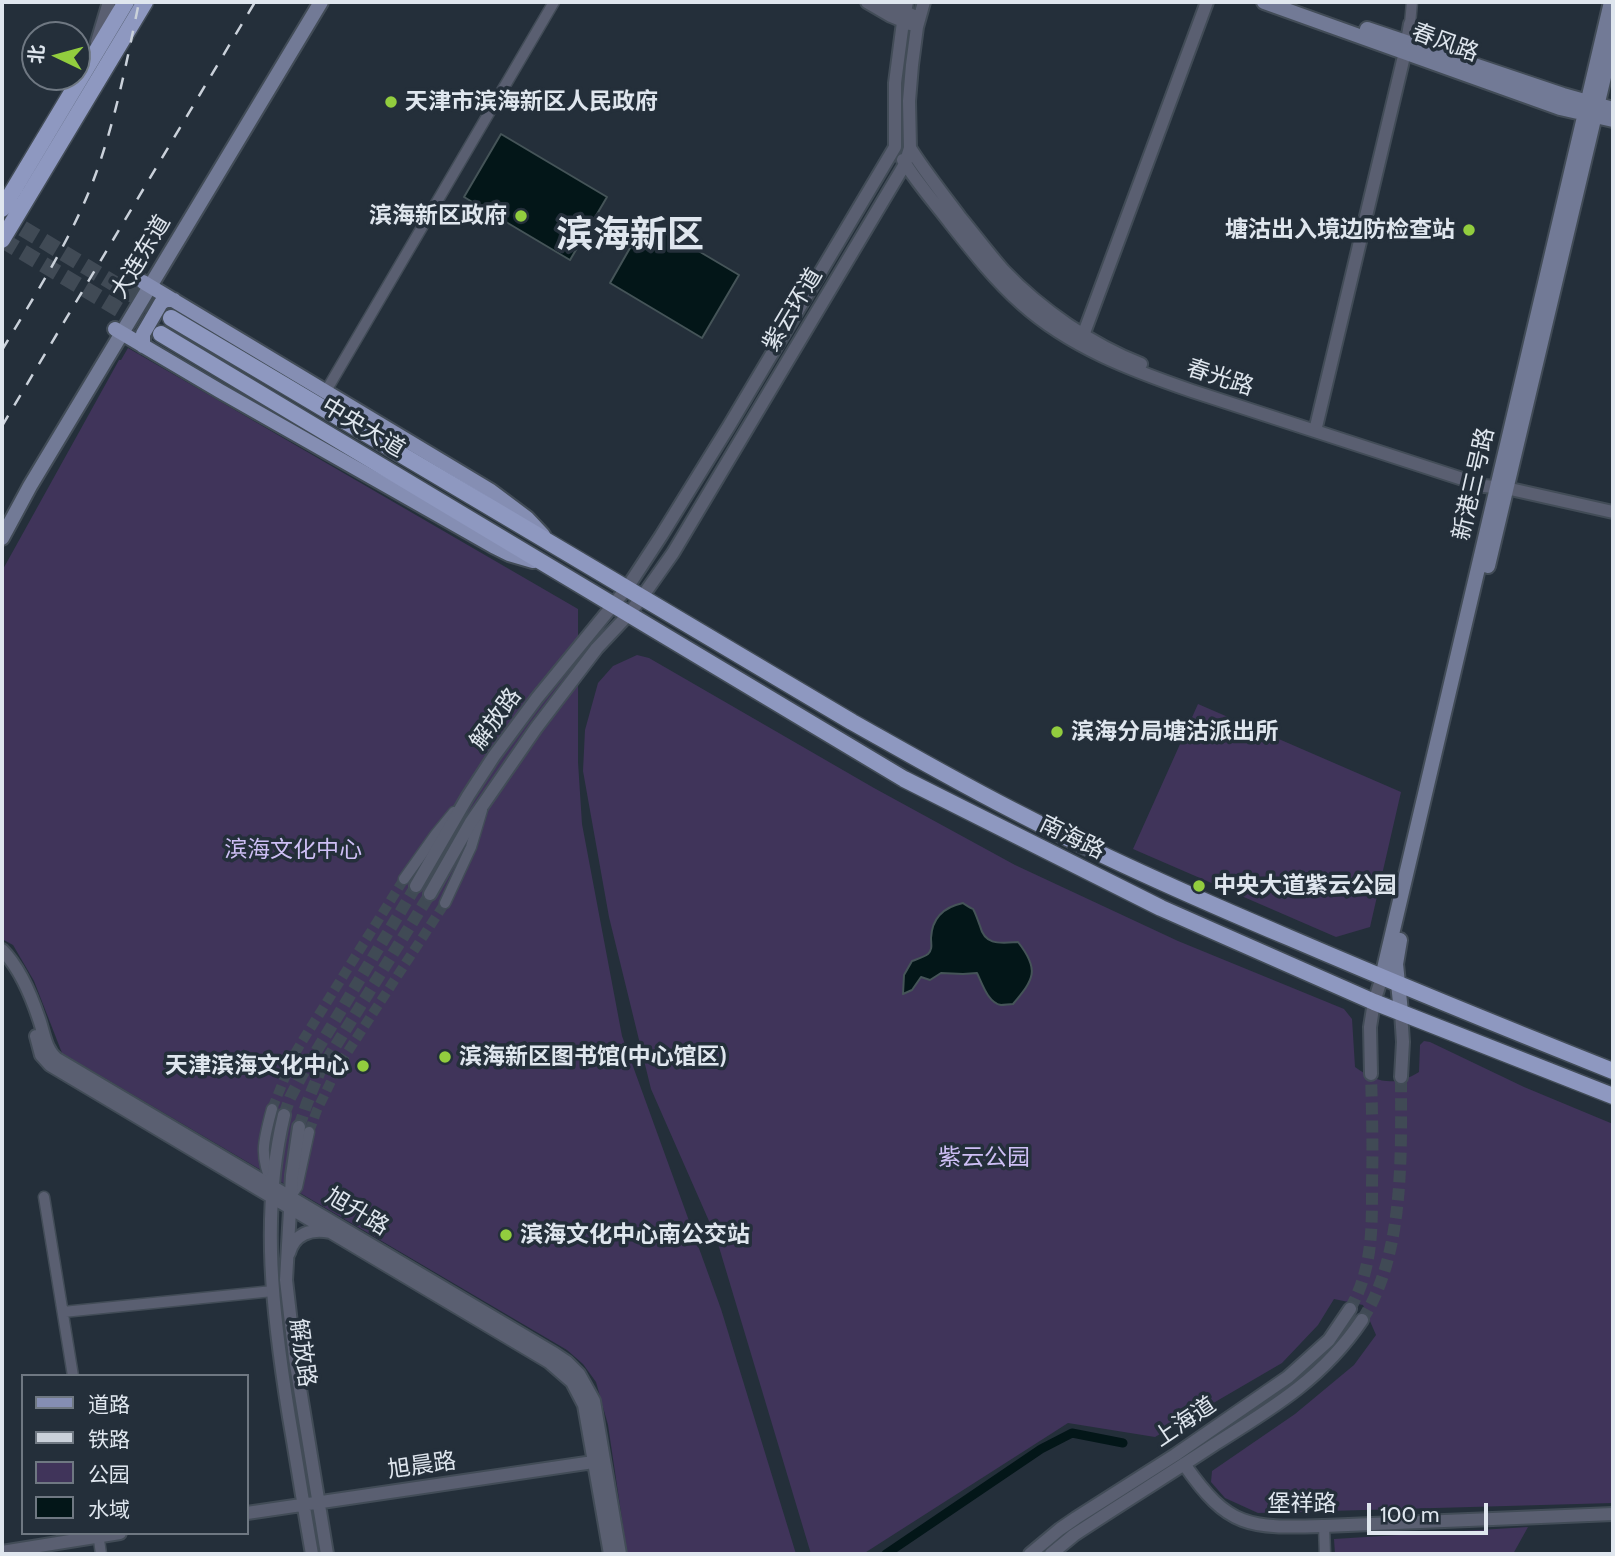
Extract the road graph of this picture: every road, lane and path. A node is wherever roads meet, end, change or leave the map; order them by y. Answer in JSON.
{"nodes":[{"id":1,"x":109,"y":2,"type":"edge"},
{"id":2,"x":126,"y":2,"type":"edge"},
{"id":3,"x":145,"y":2,"type":"edge"},
{"id":4,"x":312,"y":2,"type":"edge"},
{"id":5,"x":321,"y":2,"type":"edge"},
{"id":6,"x":554,"y":2,"type":"edge"},
{"id":7,"x":867,"y":2,"type":"edge"},
{"id":8,"x":884,"y":2,"type":"edge"},
{"id":9,"x":924,"y":2,"type":"edge"},
{"id":10,"x":1199,"y":2,"type":"edge"},
{"id":11,"x":1207,"y":2,"type":"edge"},
{"id":12,"x":1264,"y":2,"type":"edge"},
{"id":13,"x":1290,"y":2,"type":"edge"},
{"id":14,"x":1412,"y":2,"type":"edge"},
{"id":15,"x":1611,"y":2,"type":"edge"},
{"id":16,"x":905,"y":12,"type":"edge"},
{"id":17,"x":918,"y":22,"type":"junction"},
{"id":18,"x":1410,"y":24,"type":"joint"},
{"id":19,"x":1613,"y":39,"type":"edge"},
{"id":20,"x":1405,"y":48,"type":"junction"},
{"id":21,"x":92,"y":58,"type":"junction"},
{"id":22,"x":1597,"y":83,"type":"junction"},
{"id":23,"x":1562,"y":102,"type":"junction"},
{"id":24,"x":1613,"y":109,"type":"edge"},
{"id":25,"x":1590,"y":110,"type":"junction"},
{"id":26,"x":1613,"y":120,"type":"edge"},
{"id":27,"x":1583,"y":142,"type":"junction"},
{"id":28,"x":895,"y":148,"type":"junction"},
{"id":29,"x":910,"y":148,"type":"junction"},
{"id":30,"x":905,"y":164,"type":"junction"},
{"id":31,"x":8,"y":203,"type":"edge"},
{"id":32,"x":2,"y":240,"type":"edge"},
{"id":33,"x":146,"y":284,"type":"junction"},
{"id":34,"x":174,"y":300,"type":"junction"},
{"id":35,"x":171,"y":318,"type":"tunnel mouth"},
{"id":36,"x":118,"y":331,"type":"junction"},
{"id":37,"x":161,"y":334,"type":"tunnel mouth"},
{"id":38,"x":1078,"y":337,"type":"junction"},
{"id":39,"x":143,"y":346,"type":"junction"},
{"id":40,"x":326,"y":391,"type":"junction"},
{"id":41,"x":1316,"y":427,"type":"junction"},
{"id":42,"x":1502,"y":484,"type":"junction"},
{"id":43,"x":1613,"y":506,"type":"edge"},
{"id":44,"x":1613,"y":512,"type":"edge"},
{"id":45,"x":2,"y":521,"type":"edge"},
{"id":46,"x":2,"y":538,"type":"edge"},
{"id":47,"x":551,"y":544,"type":"junction"},
{"id":48,"x":540,"y":562,"type":"junction"},
{"id":49,"x":627,"y":588,"type":"junction"},
{"id":50,"x":642,"y":597,"type":"junction"},
{"id":51,"x":613,"y":606,"type":"junction"},
{"id":52,"x":628,"y":615,"type":"junction"},
{"id":53,"x":468,"y":796,"type":"junction"},
{"id":54,"x":485,"y":802,"type":"junction"},
{"id":55,"x":404,"y":879,"type":"tunnel mouth"},
{"id":56,"x":416,"y":886,"type":"tunnel mouth"},
{"id":57,"x":430,"y":894,"type":"tunnel mouth"},
{"id":58,"x":444,"y":903,"type":"tunnel mouth"},
{"id":59,"x":2,"y":950,"type":"edge"},
{"id":60,"x":2,"y":960,"type":"edge"},
{"id":61,"x":1382,"y":977,"type":"junction"},
{"id":62,"x":1398,"y":985,"type":"junction"},
{"id":63,"x":1374,"y":1002,"type":"junction"},
{"id":64,"x":1401,"y":1012,"type":"junction"},
{"id":65,"x":1613,"y":1071,"type":"edge"},
{"id":66,"x":1371,"y":1074,"type":"tunnel mouth"},
{"id":67,"x":1401,"y":1077,"type":"tunnel mouth"},
{"id":68,"x":1613,"y":1096,"type":"edge"},
{"id":69,"x":278,"y":1112,"type":"tunnel mouth"},
{"id":70,"x":304,"y":1129,"type":"tunnel mouth"},
{"id":71,"x":273,"y":1193,"type":"junction"},
{"id":72,"x":44,"y":1197,"type":"dead end"},
{"id":73,"x":290,"y":1202,"type":"junction"},
{"id":74,"x":333,"y":1233,"type":"junction"},
{"id":75,"x":286,"y":1264,"type":"junction"},
{"id":76,"x":272,"y":1291,"type":"junction"},
{"id":77,"x":1350,"y":1309,"type":"tunnel mouth"},
{"id":78,"x":63,"y":1312,"type":"junction"},
{"id":79,"x":1363,"y":1320,"type":"tunnel mouth"},
{"id":80,"x":73,"y":1374,"type":"edge"},
{"id":81,"x":599,"y":1461,"type":"junction"},
{"id":82,"x":1184,"y":1464,"type":"junction"},
{"id":83,"x":318,"y":1502,"type":"junction"},
{"id":84,"x":303,"y":1504,"type":"junction"},
{"id":85,"x":248,"y":1513,"type":"edge"},
{"id":86,"x":1613,"y":1514,"type":"edge"},
{"id":87,"x":1324,"y":1526,"type":"junction"},
{"id":88,"x":98,"y":1535,"type":"edge"},
{"id":89,"x":2,"y":1552,"type":"edge"},
{"id":90,"x":101,"y":1554,"type":"edge"},
{"id":91,"x":312,"y":1554,"type":"edge"},
{"id":92,"x":327,"y":1554,"type":"edge"},
{"id":93,"x":610,"y":1554,"type":"edge"},
{"id":94,"x":620,"y":1554,"type":"edge"},
{"id":95,"x":1030,"y":1554,"type":"edge"},
{"id":96,"x":1051,"y":1554,"type":"edge"},
{"id":97,"x":1325,"y":1554,"type":"edge"}],
"edges":[{"from":1,"to":21,"type":"street"},
{"from":2,"to":21,"type":"highway"},
{"from":3,"to":31,"type":"highway"},
{"from":4,"to":33,"type":"main road","name":"大连东道"},
{"from":5,"to":33,"type":"main road","name":"大连东道"},
{"from":6,"to":40,"type":"street"},
{"from":7,"to":16,"type":"street"},
{"from":8,"to":16,"type":"street"},
{"from":9,"to":17,"type":"street","name":"紫云环道"},
{"from":10,"to":38,"type":"street"},
{"from":11,"to":38,"type":"street"},
{"from":12,"to":20,"type":"main road","name":"春风路"},
{"from":13,"to":20,"type":"main road","name":"春风路"},
{"from":14,"to":18,"type":"street"},
{"from":15,"to":22,"type":"main road","name":"新港三号路"},
{"from":16,"to":17,"type":"street"},
{"from":16,"to":28,"type":"street"},
{"from":17,"to":29,"type":"street","name":"紫云环道"},
{"from":18,"to":20,"type":"street"},
{"from":19,"to":22,"type":"main road","name":"新港三号路"},
{"from":20,"to":23,"type":"main road","name":"春风路"},
{"from":20,"to":41,"type":"street"},
{"from":21,"to":31,"type":"highway"},
{"from":22,"to":24,"type":"main road"},
{"from":22,"to":25,"type":"main road","name":"新港三号路"},
{"from":23,"to":25,"type":"main road","name":"春风路"},
{"from":23,"to":27,"type":"main road"},
{"from":24,"to":25,"type":"main road"},
{"from":25,"to":26,"type":"main road"},
{"from":25,"to":27,"type":"main road","name":"新港三号路"},
{"from":27,"to":42,"type":"main road","name":"新港三号路"},
{"from":28,"to":30,"type":"street","name":"春光路"},
{"from":28,"to":49,"type":"street","name":"紫云环道"},
{"from":29,"to":30,"type":"street","name":"紫云环道"},
{"from":29,"to":38,"type":"street","name":"春光路"},
{"from":30,"to":38,"type":"street","name":"春光路"},
{"from":30,"to":50,"type":"street","name":"紫云环道"},
{"from":31,"to":32,"type":"highway"},
{"from":33,"to":34,"type":"main road"},
{"from":33,"to":36,"type":"main road","name":"大连东道"},
{"from":34,"to":39,"type":"main road"},
{"from":34,"to":40,"type":"main road"},
{"from":35,"to":47,"type":"highway","name":"中央大道"},
{"from":36,"to":39,"type":"main road"},
{"from":36,"to":45,"type":"main road","name":"大连东道"},
{"from":36,"to":46,"type":"main road","name":"大连东道"},
{"from":37,"to":48,"type":"highway","name":"中央大道"},
{"from":38,"to":41,"type":"street","name":"春光路"},
{"from":39,"to":48,"type":"main road"},
{"from":40,"to":47,"type":"main road"},
{"from":41,"to":42,"type":"street","name":"春光路"},
{"from":42,"to":43,"type":"street","name":"春光路"},
{"from":42,"to":44,"type":"street","name":"春光路"},
{"from":42,"to":61,"type":"main road","name":"新港三号路"},
{"from":42,"to":62,"type":"main road","name":"新港三号路"},
{"from":47,"to":49,"type":"highway","name":"南海路"},
{"from":48,"to":51,"type":"highway","name":"南海路"},
{"from":49,"to":50,"type":"highway","name":"南海路"},
{"from":49,"to":51,"type":"street","name":"解放路"},
{"from":50,"to":52,"type":"street","name":"紫云环道"},
{"from":50,"to":61,"type":"highway","name":"南海路"},
{"from":51,"to":52,"type":"highway","name":"南海路"},
{"from":51,"to":53,"type":"street","name":"解放路"},
{"from":52,"to":54,"type":"street","name":"解放路"},
{"from":52,"to":63,"type":"highway","name":"南海路"},
{"from":53,"to":55,"type":"street"},
{"from":53,"to":56,"type":"street","name":"解放路"},
{"from":54,"to":57,"type":"street","name":"解放路"},
{"from":54,"to":58,"type":"street"},
{"from":59,"to":71,"type":"street","name":"旭升路"},
{"from":60,"to":71,"type":"street","name":"旭升路"},
{"from":61,"to":62,"type":"highway","name":"南海路"},
{"from":61,"to":63,"type":"street"},
{"from":62,"to":64,"type":"main road","name":"新港三号路"},
{"from":62,"to":65,"type":"highway","name":"南海路"},
{"from":63,"to":64,"type":"highway","name":"南海路"},
{"from":63,"to":66,"type":"street"},
{"from":64,"to":67,"type":"street"},
{"from":64,"to":68,"type":"highway","name":"南海路"},
{"from":69,"to":71,"type":"street","name":"解放路"},
{"from":70,"to":73,"type":"street","name":"解放路"},
{"from":71,"to":73,"type":"street","name":"旭升路"},
{"from":71,"to":76,"type":"street","name":"解放路"},
{"from":72,"to":78,"type":"street"},
{"from":73,"to":74,"type":"street","name":"旭升路"},
{"from":73,"to":75,"type":"street","name":"解放路"},
{"from":73,"to":81,"type":"street","name":"旭升路"},
{"from":74,"to":75,"type":"street"},
{"from":74,"to":81,"type":"street","name":"旭升路"},
{"from":75,"to":83,"type":"street","name":"解放路"},
{"from":76,"to":78,"type":"street"},
{"from":76,"to":84,"type":"street","name":"解放路"},
{"from":77,"to":95,"type":"street","name":"上海道"},
{"from":78,"to":80,"type":"street"},
{"from":79,"to":82,"type":"street","name":"上海道"},
{"from":81,"to":83,"type":"street","name":"旭晨路"},
{"from":81,"to":93,"type":"street","name":"旭升路"},
{"from":81,"to":94,"type":"street","name":"旭升路"},
{"from":82,"to":87,"type":"street","name":"堡祥路"},
{"from":82,"to":96,"type":"street","name":"上海道"},
{"from":83,"to":84,"type":"street","name":"旭晨路"},
{"from":83,"to":92,"type":"street","name":"解放路"},
{"from":84,"to":85,"type":"street","name":"旭晨路"},
{"from":84,"to":91,"type":"street","name":"解放路"},
{"from":86,"to":87,"type":"street","name":"堡祥路"},
{"from":87,"to":97,"type":"street"},
{"from":88,"to":89,"type":"street"},
{"from":88,"to":90,"type":"street"}]}
